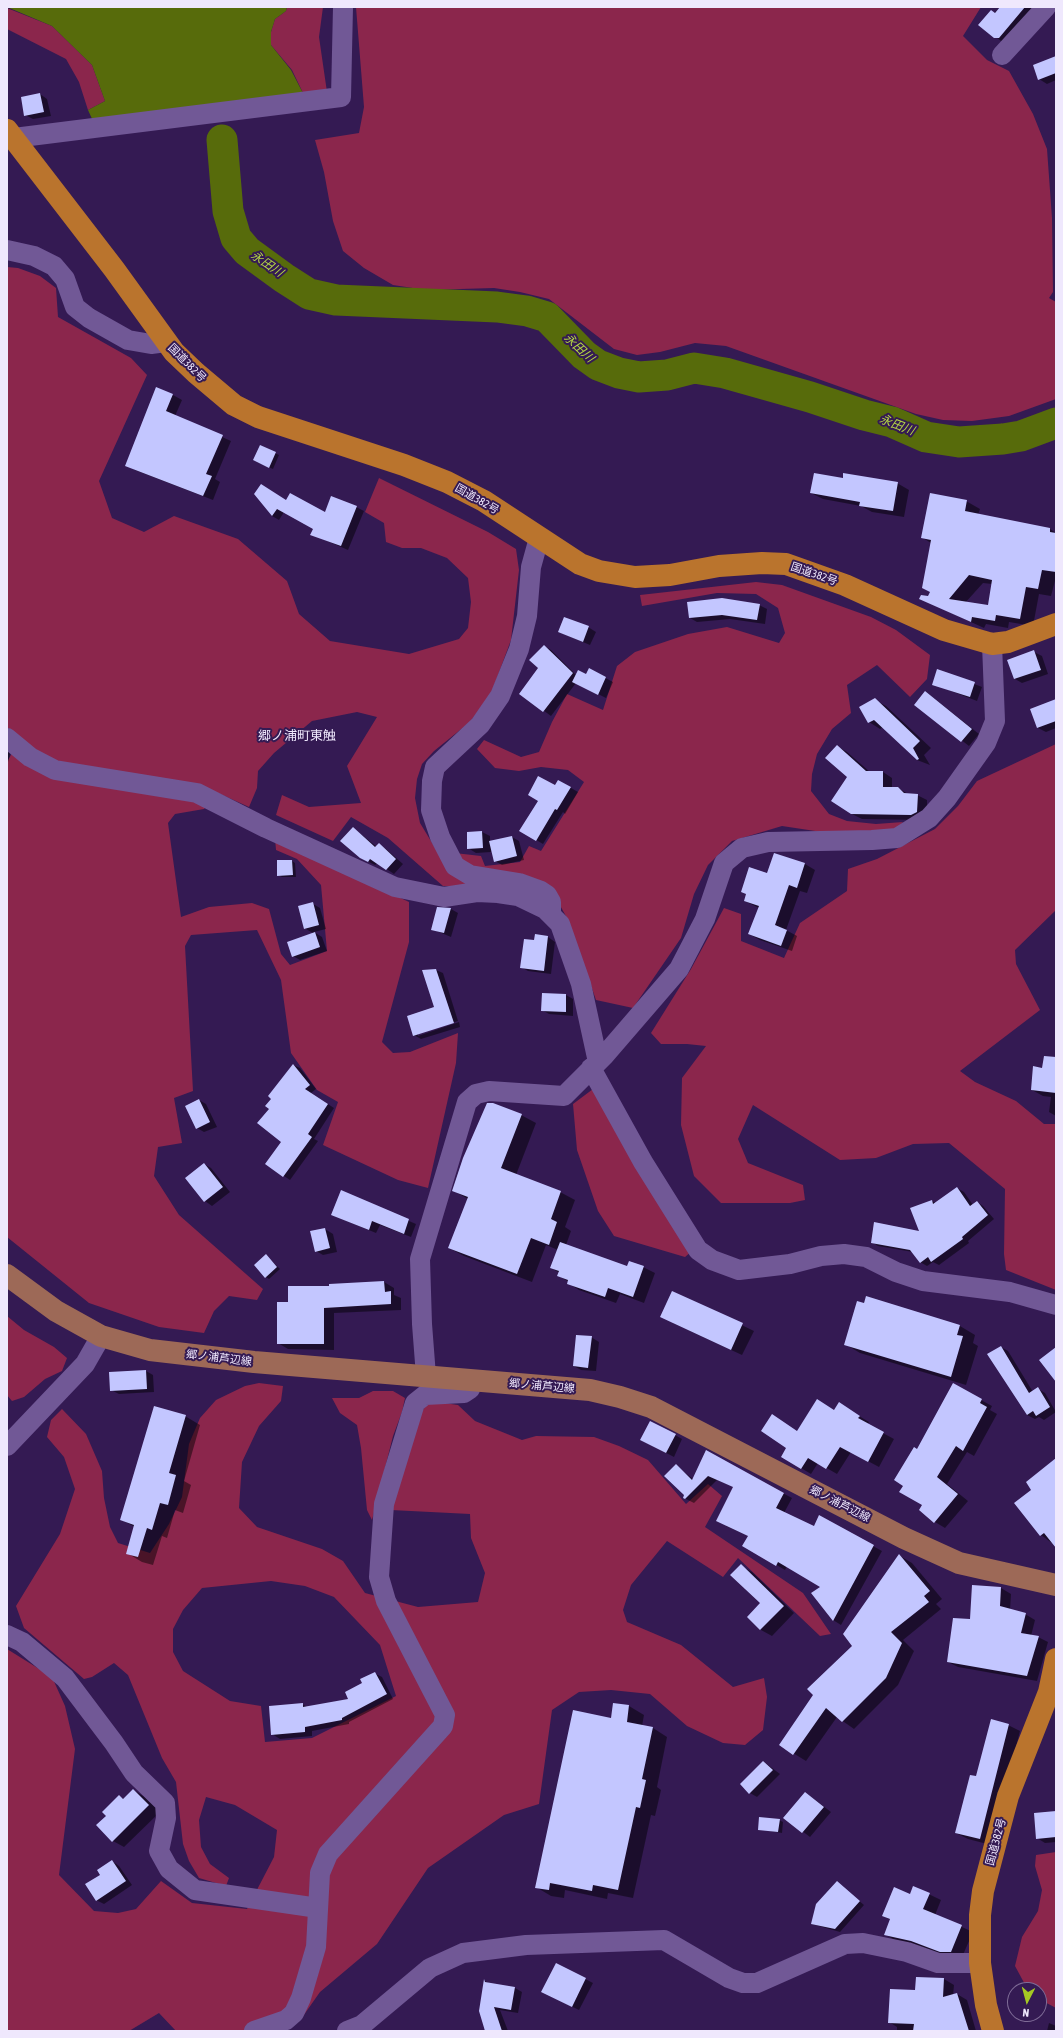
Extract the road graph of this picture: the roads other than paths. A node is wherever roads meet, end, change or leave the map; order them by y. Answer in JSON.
{"nodes":[{"id":1,"x":343,"y":7,"type":"edge"},
{"id":2,"x":1046,"y":7,"type":"edge"},
{"id":3,"x":1002,"y":55,"type":"dead end"},
{"id":4,"x":10,"y":134,"type":"edge"},
{"id":5,"x":7,"y":250,"type":"edge"},
{"id":6,"x":166,"y":342,"type":"junction"},
{"id":7,"x":539,"y":538,"type":"junction"},
{"id":8,"x":1056,"y":624,"type":"edge"},
{"id":9,"x":992,"y":644,"type":"junction"},
{"id":10,"x":7,"y":738,"type":"edge"},
{"id":11,"x":551,"y":915,"type":"junction"},
{"id":12,"x":595,"y":1065,"type":"junction"},
{"id":13,"x":7,"y":1275,"type":"edge"},
{"id":14,"x":1056,"y":1305,"type":"edge"},
{"id":15,"x":101,"y":1336,"type":"junction"},
{"id":16,"x":426,"y":1376,"type":"junction"},
{"id":17,"x":473,"y":1381,"type":"junction"},
{"id":18,"x":7,"y":1446,"type":"edge"},
{"id":19,"x":1056,"y":1585,"type":"edge"},
{"id":20,"x":7,"y":1635,"type":"edge"},
{"id":21,"x":1056,"y":1659,"type":"edge"},
{"id":22,"x":318,"y":1908,"type":"junction"},
{"id":23,"x":980,"y":1963,"type":"junction"},
{"id":24,"x":254,"y":2031,"type":"edge"},
{"id":25,"x":347,"y":2031,"type":"edge"},
{"id":26,"x":993,"y":2031,"type":"edge"}],
"edges":[{"from":1,"to":4,"type":"street"},
{"from":2,"to":3,"type":"street"},
{"from":4,"to":6,"type":"highway","name":"国道382号"},
{"from":5,"to":6,"type":"street"},
{"from":6,"to":7,"type":"highway","name":"国道382号"},
{"from":7,"to":9,"type":"highway","name":"国道382号"},
{"from":7,"to":11,"type":"street"},
{"from":8,"to":9,"type":"highway","name":"国道382号"},
{"from":9,"to":12,"type":"street"},
{"from":10,"to":11,"type":"street"},
{"from":11,"to":12,"type":"street"},
{"from":12,"to":14,"type":"street"},
{"from":12,"to":16,"type":"street"},
{"from":13,"to":15,"type":"main road","name":"郷ノ浦芦辺線"},
{"from":15,"to":16,"type":"main road","name":"郷ノ浦芦辺線"},
{"from":15,"to":18,"type":"street"},
{"from":16,"to":17,"type":"main road","name":"郷ノ浦芦辺線"},
{"from":17,"to":19,"type":"main road","name":"郷ノ浦芦辺線"},
{"from":17,"to":22,"type":"street"},
{"from":20,"to":22,"type":"street"},
{"from":21,"to":23,"type":"highway","name":"国道382号"},
{"from":22,"to":24,"type":"street"},
{"from":23,"to":25,"type":"street"},
{"from":23,"to":26,"type":"highway","name":"国道382号"}]}
